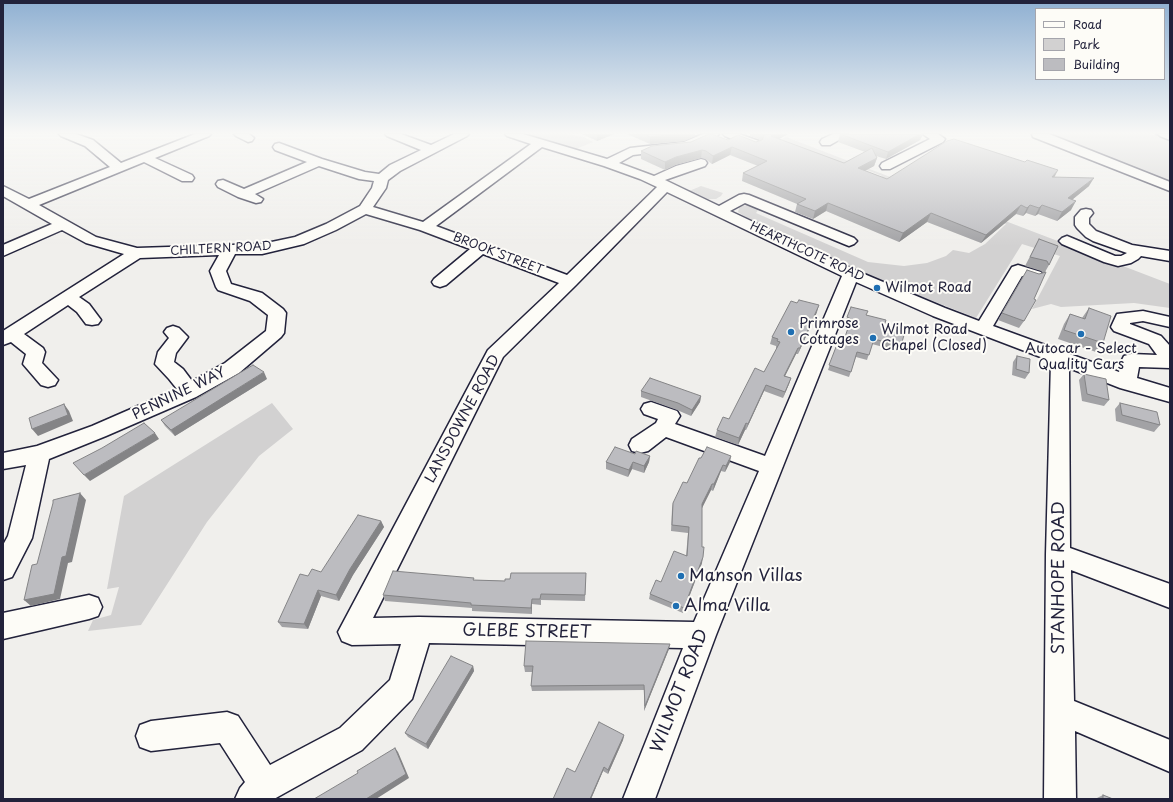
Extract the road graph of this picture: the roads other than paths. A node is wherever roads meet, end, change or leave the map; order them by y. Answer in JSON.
{"nodes":[{"id":1,"x":110,"y":171,"type":"edge"},
{"id":2,"x":173,"y":171,"type":"edge"},
{"id":3,"x":296,"y":171,"type":"edge"},
{"id":4,"x":349,"y":171,"type":"edge"},
{"id":5,"x":391,"y":171,"type":"edge"},
{"id":6,"x":501,"y":171,"type":"edge"},
{"id":7,"x":633,"y":171,"type":"edge"},
{"id":8,"x":677,"y":171,"type":"edge"},
{"id":9,"x":1131,"y":171,"type":"edge"},
{"id":10,"x":187,"y":178,"type":"dead end"},
{"id":11,"x":382,"y":178,"type":"junction"},
{"id":12,"x":660,"y":182,"type":"junction"},
{"id":13,"x":223,"y":184,"type":"dead end"},
{"id":14,"x":1170,"y":187,"type":"edge"},
{"id":15,"x":3,"y":190,"type":"edge"},
{"id":16,"x":243,"y":194,"type":"junction"},
{"id":17,"x":259,"y":200,"type":"dead end"},
{"id":18,"x":28,"y":204,"type":"junction"},
{"id":19,"x":365,"y":209,"type":"junction"},
{"id":20,"x":719,"y":211,"type":"junction"},
{"id":21,"x":1086,"y":213,"type":"dead end"},
{"id":22,"x":63,"y":224,"type":"junction"},
{"id":23,"x":425,"y":227,"type":"junction"},
{"id":24,"x":849,"y":241,"type":"dead end"},
{"id":25,"x":1067,"y":241,"type":"dead end"},
{"id":26,"x":481,"y":248,"type":"junction"},
{"id":27,"x":230,"y":250,"type":"junction"},
{"id":28,"x":1136,"y":250,"type":"junction"},
{"id":29,"x":3,"y":251,"type":"edge"},
{"id":30,"x":136,"y":253,"type":"junction"},
{"id":31,"x":1170,"y":256,"type":"edge"},
{"id":32,"x":851,"y":274,"type":"junction"},
{"id":33,"x":1035,"y":275,"type":"edge"},
{"id":34,"x":440,"y":282,"type":"dead end"},
{"id":35,"x":570,"y":282,"type":"junction"},
{"id":36,"x":65,"y":298,"type":"junction"},
{"id":37,"x":92,"y":320,"type":"dead end"},
{"id":38,"x":1168,"y":322,"type":"edge"},
{"id":39,"x":983,"y":329,"type":"junction"},
{"id":40,"x":172,"y":332,"type":"dead end"},
{"id":41,"x":7,"y":336,"type":"edge"},
{"id":42,"x":1155,"y":340,"type":"junction"},
{"id":43,"x":1060,"y":358,"type":"junction"},
{"id":44,"x":1170,"y":359,"type":"edge"},
{"id":45,"x":1170,"y":362,"type":"edge"},
{"id":46,"x":48,"y":380,"type":"dead end"},
{"id":47,"x":1127,"y":383,"type":"junction"},
{"id":48,"x":188,"y":392,"type":"junction"},
{"id":49,"x":1170,"y":395,"type":"edge"},
{"id":50,"x":651,"y":409,"type":"dead end"},
{"id":51,"x":662,"y":428,"type":"junction"},
{"id":52,"x":640,"y":445,"type":"dead end"},
{"id":53,"x":39,"y":454,"type":"junction"},
{"id":54,"x":3,"y":461,"type":"edge"},
{"id":55,"x":772,"y":467,"type":"junction"},
{"id":56,"x":1058,"y":554,"type":"junction"},
{"id":57,"x":3,"y":569,"type":"edge"},
{"id":58,"x":1170,"y":596,"type":"edge"},
{"id":59,"x":89,"y":607,"type":"dead end"},
{"id":60,"x":3,"y":626,"type":"edge"},
{"id":61,"x":419,"y":630,"type":"junction"},
{"id":62,"x":352,"y":632,"type":"joint"},
{"id":63,"x":702,"y":634,"type":"junction"},
{"id":64,"x":1059,"y":710,"type":"junction"},
{"id":65,"x":152,"y":736,"type":"dead end"},
{"id":66,"x":1170,"y":756,"type":"edge"},
{"id":67,"x":258,"y":792,"type":"edge"},
{"id":68,"x":639,"y":799,"type":"edge"},
{"id":69,"x":1060,"y":799,"type":"edge"}],
"edges":[{"from":1,"to":18,"type":"street"},
{"from":2,"to":10,"type":"street"},
{"from":3,"to":16,"type":"street"},
{"from":4,"to":11,"type":"street"},
{"from":5,"to":11,"type":"street","name":"CHILTERN ROAD"},
{"from":6,"to":23,"type":"street","name":"BROOK STREET"},
{"from":7,"to":12,"type":"street","name":"HEARTHCOTE ROAD"},
{"from":8,"to":12,"type":"street"},
{"from":9,"to":14,"type":"main road"},
{"from":11,"to":19,"type":"street","name":"CHILTERN ROAD"},
{"from":12,"to":20,"type":"street","name":"HEARTHCOTE ROAD"},
{"from":12,"to":35,"type":"street","name":"LANSDOWNE ROAD"},
{"from":13,"to":16,"type":"street"},
{"from":15,"to":18,"type":"street","name":"CHILTERN ROAD"},
{"from":16,"to":17,"type":"street"},
{"from":18,"to":22,"type":"street","name":"CHILTERN ROAD"},
{"from":19,"to":23,"type":"street","name":"BROOK STREET"},
{"from":19,"to":27,"type":"street","name":"CHILTERN ROAD"},
{"from":20,"to":24,"type":"street"},
{"from":20,"to":32,"type":"street","name":"HEARTHCOTE ROAD"},
{"from":21,"to":28,"type":"street"},
{"from":22,"to":29,"type":"street"},
{"from":22,"to":30,"type":"street","name":"CHILTERN ROAD"},
{"from":23,"to":26,"type":"street","name":"BROOK STREET"},
{"from":25,"to":28,"type":"street"},
{"from":26,"to":34,"type":"street"},
{"from":26,"to":35,"type":"street","name":"BROOK STREET"},
{"from":27,"to":30,"type":"street","name":"CHILTERN ROAD"},
{"from":27,"to":48,"type":"street","name":"PENNINE WAY"},
{"from":28,"to":31,"type":"street"},
{"from":30,"to":36,"type":"street"},
{"from":32,"to":39,"type":"street","name":"HEARTHCOTE ROAD"},
{"from":32,"to":55,"type":"street","name":"WILMOT ROAD"},
{"from":33,"to":39,"type":"street"},
{"from":35,"to":62,"type":"street","name":"LANSDOWNE ROAD"},
{"from":36,"to":37,"type":"street"},
{"from":36,"to":41,"type":"street"},
{"from":38,"to":42,"type":"street"},
{"from":38,"to":42,"type":"street"},
{"from":39,"to":43,"type":"street","name":"HEARTHCOTE ROAD"},
{"from":40,"to":48,"type":"street"},
{"from":41,"to":46,"type":"street"},
{"from":42,"to":44,"type":"street"},
{"from":43,"to":47,"type":"street","name":"HEARTHCOTE ROAD"},
{"from":43,"to":56,"type":"street","name":"STANHOPE ROAD"},
{"from":45,"to":47,"type":"street"},
{"from":47,"to":49,"type":"street","name":"HEARTHCOTE ROAD"},
{"from":48,"to":53,"type":"street","name":"PENNINE WAY"},
{"from":50,"to":51,"type":"street"},
{"from":51,"to":52,"type":"street"},
{"from":51,"to":55,"type":"street"},
{"from":53,"to":54,"type":"street","name":"PENNINE WAY"},
{"from":53,"to":57,"type":"street"},
{"from":55,"to":63,"type":"street","name":"WILMOT ROAD"},
{"from":56,"to":58,"type":"street"},
{"from":56,"to":64,"type":"street","name":"STANHOPE ROAD"},
{"from":59,"to":60,"type":"street"},
{"from":61,"to":62,"type":"street","name":"GLEBE STREET"},
{"from":61,"to":63,"type":"street","name":"GLEBE STREET"},
{"from":61,"to":67,"type":"street"},
{"from":63,"to":68,"type":"street","name":"WILMOT ROAD"},
{"from":64,"to":66,"type":"street"},
{"from":64,"to":69,"type":"street","name":"STANHOPE ROAD"},
{"from":65,"to":67,"type":"street"}]}
